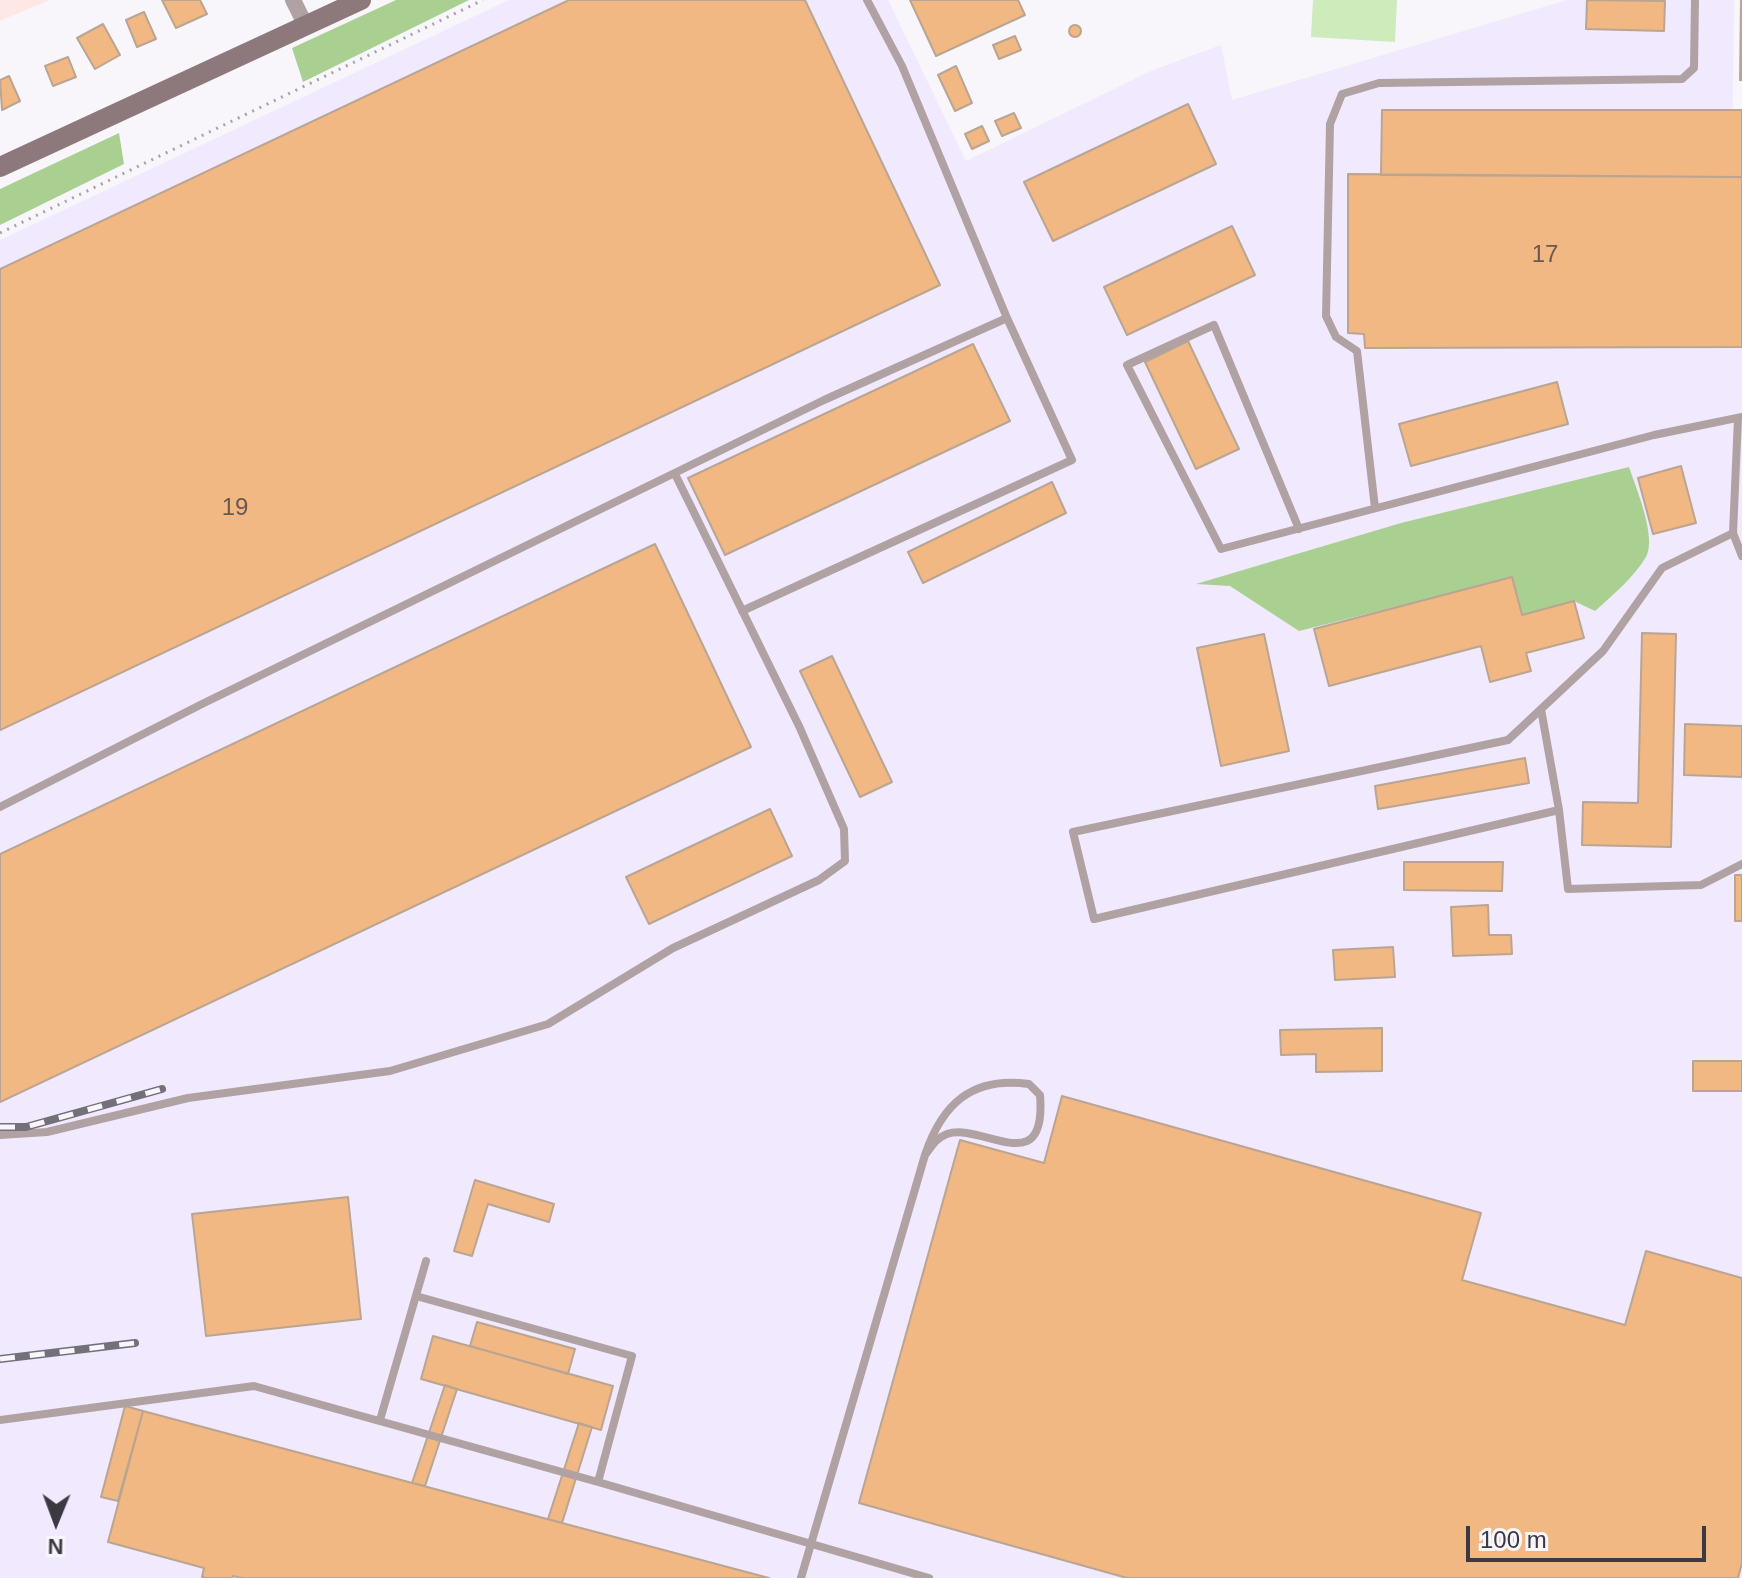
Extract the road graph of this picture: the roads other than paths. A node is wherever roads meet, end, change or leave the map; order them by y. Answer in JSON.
{"nodes":[{"id":1,"x":293,"y":0,"type":"edge"},
{"id":2,"x":361,"y":0,"type":"edge"},
{"id":3,"x":867,"y":0,"type":"edge"},
{"id":4,"x":1695,"y":0,"type":"edge"},
{"id":5,"x":306,"y":26,"type":"junction"},
{"id":6,"x":0,"y":167,"type":"edge"},
{"id":7,"x":1007,"y":318,"type":"junction"},
{"id":8,"x":1740,"y":418,"type":"edge"},
{"id":9,"x":675,"y":474,"type":"junction"},
{"id":10,"x":1375,"y":508,"type":"junction"},
{"id":11,"x":1299,"y":529,"type":"junction"},
{"id":12,"x":1733,"y":533,"type":"junction"},
{"id":13,"x":1742,"y":556,"type":"edge"},
{"id":14,"x":742,"y":611,"type":"junction"},
{"id":15,"x":1541,"y":709,"type":"junction"},
{"id":16,"x":0,"y":807,"type":"edge"},
{"id":17,"x":1559,"y":810,"type":"junction"},
{"id":18,"x":1742,"y":864,"type":"edge"},
{"id":19,"x":0,"y":1135,"type":"edge"},
{"id":20,"x":925,"y":1155,"type":"junction"},
{"id":21,"x":426,"y":1261,"type":"dead end"},
{"id":22,"x":416,"y":1296,"type":"junction"},
{"id":23,"x":0,"y":1420,"type":"edge"},
{"id":24,"x":380,"y":1420,"type":"junction"},
{"id":25,"x":598,"y":1482,"type":"junction"},
{"id":26,"x":810,"y":1545,"type":"junction"},
{"id":27,"x":801,"y":1578,"type":"edge"},
{"id":28,"x":929,"y":1578,"type":"edge"}],
"edges":[{"from":1,"to":5,"type":"street"},
{"from":2,"to":5,"type":"street"},
{"from":3,"to":7,"type":"lane"},
{"from":4,"to":10,"type":"lane"},
{"from":5,"to":6,"type":"street"},
{"from":7,"to":9,"type":"lane"},
{"from":7,"to":14,"type":"lane"},
{"from":8,"to":10,"type":"lane"},
{"from":8,"to":12,"type":"lane"},
{"from":9,"to":14,"type":"lane"},
{"from":9,"to":16,"type":"lane"},
{"from":10,"to":11,"type":"lane"},
{"from":11,"to":11,"type":"lane"},
{"from":12,"to":13,"type":"lane"},
{"from":12,"to":15,"type":"lane"},
{"from":14,"to":19,"type":"lane"},
{"from":15,"to":17,"type":"lane"},
{"from":15,"to":17,"type":"lane"},
{"from":17,"to":18,"type":"lane"},
{"from":20,"to":20,"type":"lane"},
{"from":20,"to":26,"type":"lane"},
{"from":21,"to":22,"type":"lane"},
{"from":22,"to":24,"type":"lane"},
{"from":22,"to":25,"type":"lane"},
{"from":23,"to":24,"type":"lane"},
{"from":24,"to":25,"type":"lane"},
{"from":25,"to":26,"type":"lane"},
{"from":26,"to":27,"type":"lane"},
{"from":26,"to":28,"type":"lane"}]}
